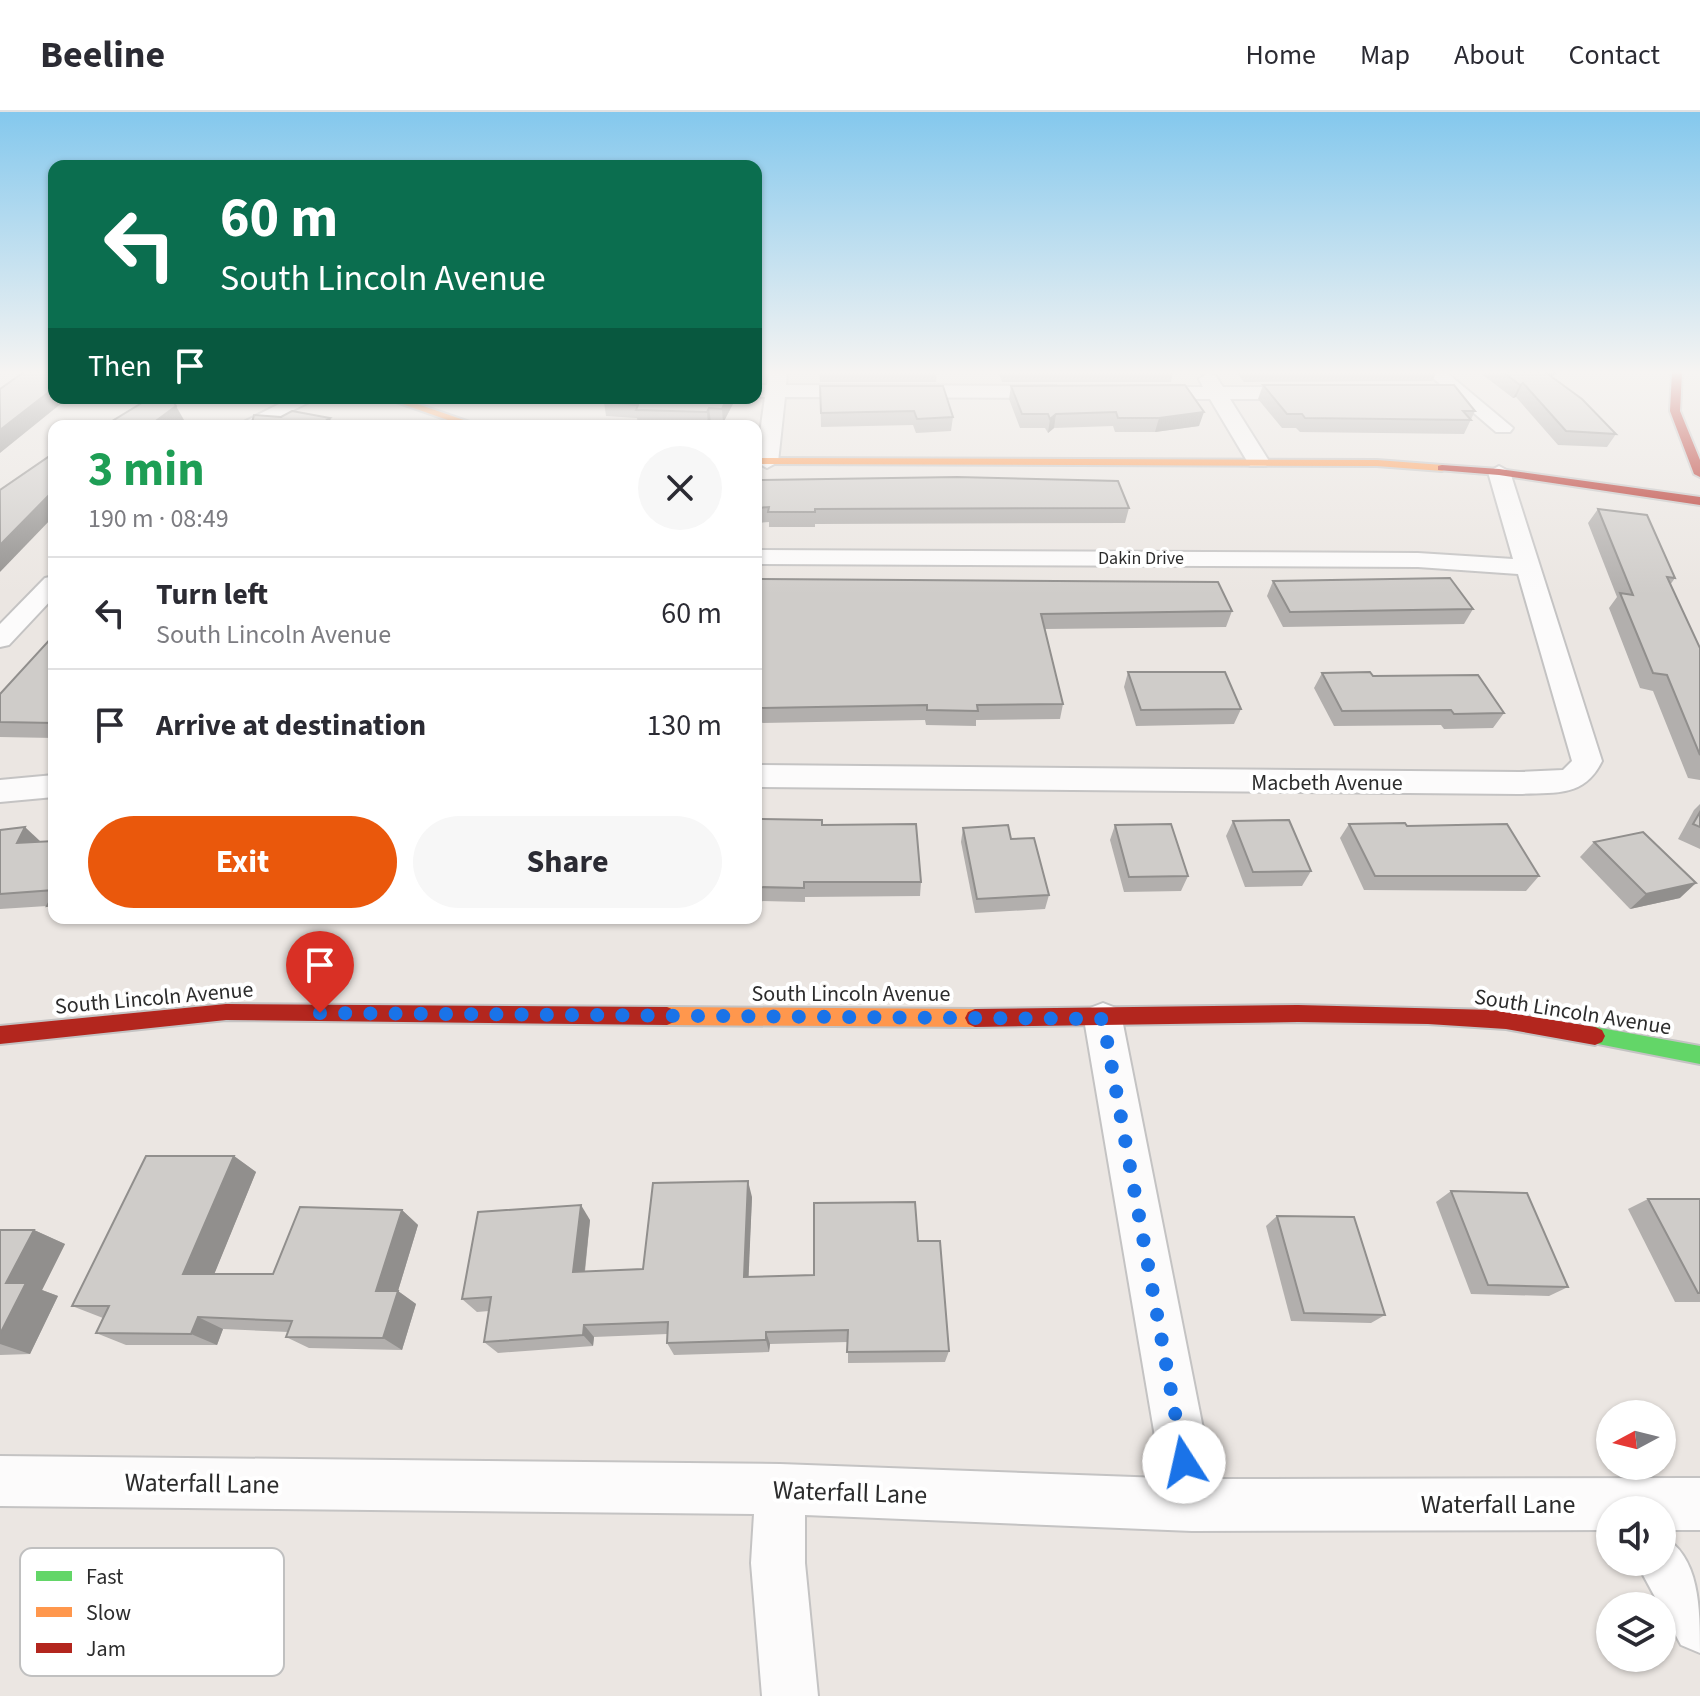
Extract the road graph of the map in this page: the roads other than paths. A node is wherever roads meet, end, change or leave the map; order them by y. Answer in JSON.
{"nodes":[{"id":1,"x":1249,"y":446,"type":"edge"},
{"id":2,"x":1687,"y":446,"type":"edge"},
{"id":3,"x":1258,"y":461,"type":"junction"},
{"id":4,"x":762,"y":462,"type":"edge"},
{"id":5,"x":1499,"y":472,"type":"junction"},
{"id":6,"x":1700,"y":474,"type":"edge"},
{"id":7,"x":1700,"y":501,"type":"edge"},
{"id":8,"x":762,"y":557,"type":"edge"},
{"id":9,"x":1526,"y":567,"type":"junction"},
{"id":10,"x":48,"y":589,"type":"edge"},
{"id":11,"x":0,"y":639,"type":"edge"},
{"id":12,"x":762,"y":776,"type":"edge"},
{"id":13,"x":48,"y":787,"type":"edge"},
{"id":14,"x":0,"y":791,"type":"edge"},
{"id":15,"x":1103,"y":1019,"type":"junction"},
{"id":16,"x":0,"y":1035,"type":"edge"},
{"id":17,"x":1700,"y":1055,"type":"edge"},
{"id":18,"x":0,"y":1481,"type":"edge"},
{"id":19,"x":780,"y":1489,"type":"junction"},
{"id":20,"x":1700,"y":1504,"type":"edge"},
{"id":21,"x":1192,"y":1505,"type":"junction"},
{"id":22,"x":1676,"y":1505,"type":"edge"},
{"id":23,"x":1596,"y":1507,"type":"edge"},
{"id":24,"x":1670,"y":1576,"type":"edge"},
{"id":25,"x":1700,"y":1626,"type":"edge"},
{"id":26,"x":790,"y":1696,"type":"edge"}],
"edges":[{"from":1,"to":3,"type":"street"},
{"from":2,"to":6,"type":"street"},
{"from":3,"to":4,"type":"street"},
{"from":3,"to":5,"type":"street"},
{"from":5,"to":7,"type":"street"},
{"from":5,"to":9,"type":"street","name":"Macbeth Avenue"},
{"from":8,"to":9,"type":"street","name":"Dakin Drive"},
{"from":9,"to":12,"type":"street","name":"Macbeth Avenue"},
{"from":10,"to":11,"type":"street"},
{"from":13,"to":14,"type":"street"},
{"from":15,"to":16,"type":"street","name":"South Lincoln Avenue"},
{"from":15,"to":17,"type":"street","name":"South Lincoln Avenue"},
{"from":15,"to":21,"type":"street"},
{"from":18,"to":19,"type":"street","name":"Waterfall Lane"},
{"from":19,"to":21,"type":"street","name":"Waterfall Lane"},
{"from":19,"to":26,"type":"street"},
{"from":20,"to":22,"type":"street","name":"Waterfall Lane"},
{"from":21,"to":23,"type":"street","name":"Waterfall Lane"},
{"from":24,"to":25,"type":"street"}]}
